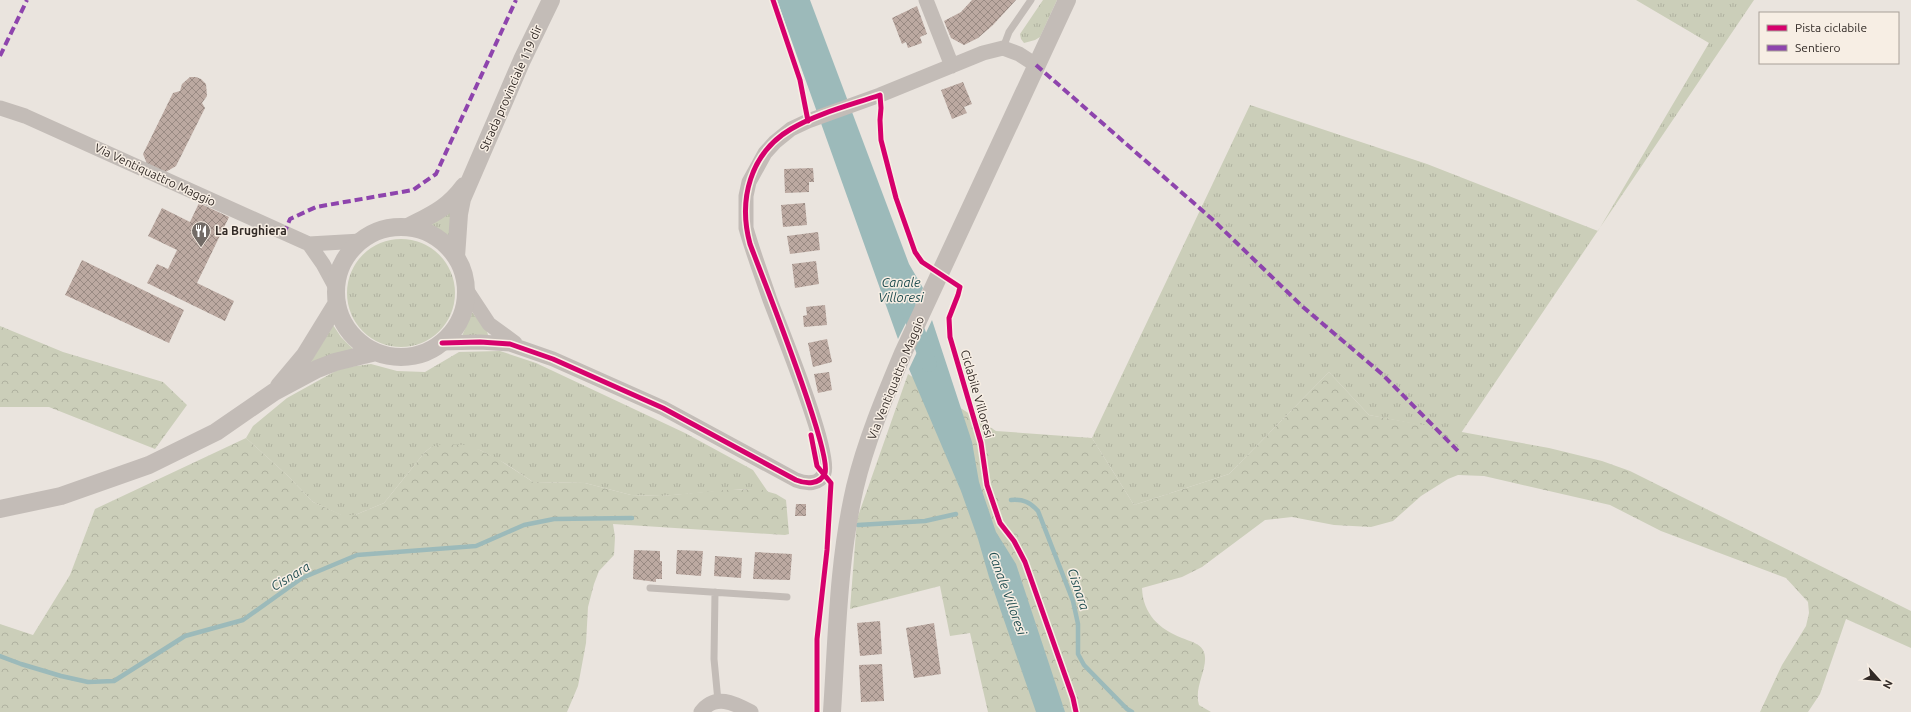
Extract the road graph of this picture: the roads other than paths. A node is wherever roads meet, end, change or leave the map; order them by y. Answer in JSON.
{"nodes":[{"id":1,"x":550,"y":0,"type":"edge"},
{"id":2,"x":926,"y":0,"type":"edge"},
{"id":3,"x":1031,"y":0,"type":"edge"},
{"id":4,"x":1067,"y":0,"type":"edge"},
{"id":5,"x":1003,"y":48,"type":"junction"},
{"id":6,"x":1036,"y":65,"type":"junction"},
{"id":7,"x":952,"y":66,"type":"junction"},
{"id":8,"x":0,"y":108,"type":"edge"},
{"id":9,"x":471,"y":176,"type":"junction"},
{"id":10,"x":408,"y":227,"type":"junction"},
{"id":11,"x":361,"y":241,"type":"junction"},
{"id":12,"x":309,"y":244,"type":"junction"},
{"id":13,"x":456,"y":257,"type":"junction"},
{"id":14,"x":466,"y":289,"type":"junction"},
{"id":15,"x":337,"y":296,"type":"junction"},
{"id":16,"x":442,"y":343,"type":"junction"},
{"id":17,"x":524,"y":348,"type":"junction"},
{"id":18,"x":376,"y":352,"type":"junction"},
{"id":19,"x":274,"y":392,"type":"junction"},
{"id":20,"x":0,"y":509,"type":"edge"},
{"id":21,"x":650,"y":588,"type":"dead end"},
{"id":22,"x":715,"y":592,"type":"junction"},
{"id":23,"x":787,"y":598,"type":"dead end"},
{"id":24,"x":718,"y":701,"type":"junction"},
{"id":25,"x":701,"y":712,"type":"edge"},
{"id":26,"x":751,"y":712,"type":"edge"},
{"id":27,"x":832,"y":712,"type":"edge"}],
"edges":[{"from":1,"to":9,"type":"street","name":"Strada provinciale 119 dir"},
{"from":2,"to":7,"type":"street"},
{"from":3,"to":5,"type":"lane"},
{"from":4,"to":6,"type":"street","name":"Via Ventiquattro Maggio"},
{"from":5,"to":6,"type":"street"},
{"from":5,"to":7,"type":"street"},
{"from":6,"to":27,"type":"street","name":"Via Ventiquattro Maggio"},
{"from":7,"to":17,"type":"street"},
{"from":8,"to":12,"type":"street","name":"Via Ventiquattro Maggio"},
{"from":9,"to":10,"type":"street","name":"Strada provinciale 119 dir"},
{"from":9,"to":13,"type":"street","name":"Strada provinciale 119 dir"},
{"from":10,"to":11,"type":"street"},
{"from":10,"to":13,"type":"street"},
{"from":11,"to":12,"type":"street","name":"Via Ventiquattro Maggio"},
{"from":11,"to":15,"type":"street"},
{"from":12,"to":15,"type":"street"},
{"from":13,"to":14,"type":"street"},
{"from":14,"to":16,"type":"street"},
{"from":14,"to":17,"type":"street"},
{"from":15,"to":18,"type":"street"},
{"from":15,"to":19,"type":"street"},
{"from":16,"to":17,"type":"street"},
{"from":16,"to":18,"type":"street"},
{"from":18,"to":19,"type":"street"},
{"from":19,"to":20,"type":"street"},
{"from":21,"to":22,"type":"lane"},
{"from":22,"to":23,"type":"lane"},
{"from":22,"to":24,"type":"lane"},
{"from":24,"to":25,"type":"street"},
{"from":24,"to":26,"type":"street"}]}
